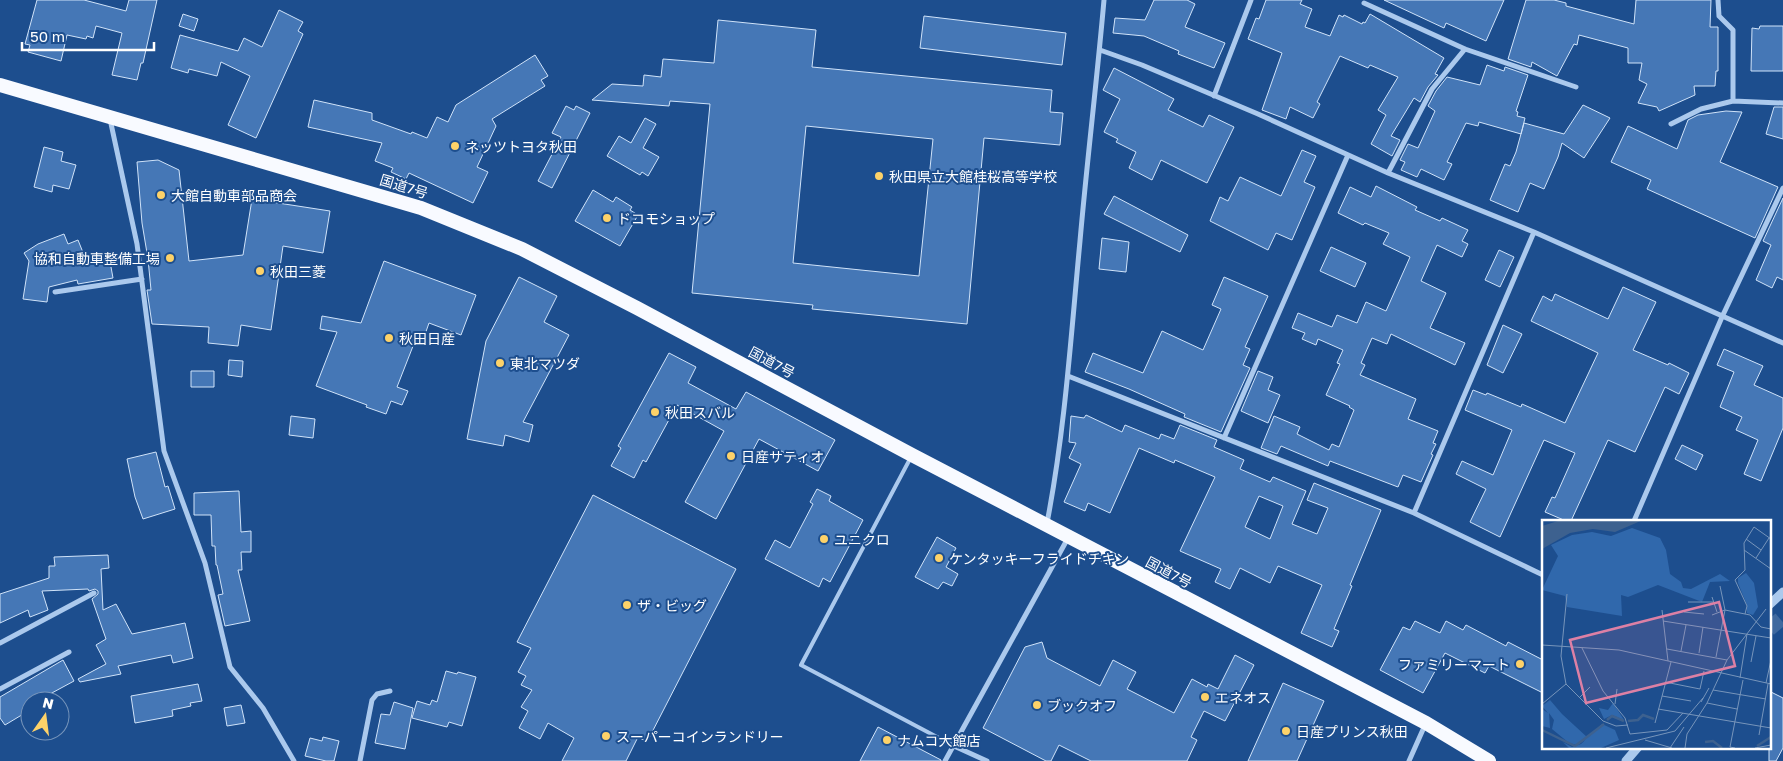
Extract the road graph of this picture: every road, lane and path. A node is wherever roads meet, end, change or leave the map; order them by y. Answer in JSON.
{"nodes":[{"id":1,"x":1104,"y":0,"type":"edge"},
{"id":2,"x":1251,"y":0,"type":"edge"},
{"id":3,"x":1718,"y":0,"type":"edge"},
{"id":4,"x":1364,"y":3,"type":"dead end"},
{"id":5,"x":1465,"y":49,"type":"junction"},
{"id":6,"x":1100,"y":50,"type":"junction"},
{"id":7,"x":0,"y":85,"type":"edge"},
{"id":8,"x":1576,"y":87,"type":"dead end"},
{"id":9,"x":1214,"y":96,"type":"junction"},
{"id":10,"x":1733,"y":101,"type":"junction"},
{"id":11,"x":1783,"y":103,"type":"edge"},
{"id":12,"x":110,"y":118,"type":"junction"},
{"id":13,"x":1671,"y":124,"type":"dead end"},
{"id":14,"x":1348,"y":155,"type":"junction"},
{"id":15,"x":1388,"y":173,"type":"junction"},
{"id":16,"x":1783,"y":188,"type":"edge"},
{"id":17,"x":1534,"y":232,"type":"junction"},
{"id":18,"x":142,"y":279,"type":"junction"},
{"id":19,"x":55,"y":292,"type":"dead end"},
{"id":20,"x":1722,"y":317,"type":"junction"},
{"id":21,"x":1783,"y":343,"type":"edge"},
{"id":22,"x":1068,"y":376,"type":"junction"},
{"id":23,"x":1224,"y":438,"type":"junction"},
{"id":24,"x":912,"y":455,"type":"junction"},
{"id":25,"x":1414,"y":512,"type":"junction"},
{"id":26,"x":1634,"y":520,"type":"edge"},
{"id":27,"x":1047,"y":526,"type":"junction"},
{"id":28,"x":1069,"y":538,"type":"junction"},
{"id":29,"x":1542,"y":575,"type":"edge"},
{"id":30,"x":1783,"y":592,"type":"edge"},
{"id":31,"x":94,"y":593,"type":"dead end"},
{"id":32,"x":1770,"y":604,"type":"edge"},
{"id":33,"x":0,"y":643,"type":"edge"},
{"id":34,"x":69,"y":652,"type":"dead end"},
{"id":35,"x":0,"y":690,"type":"edge"},
{"id":36,"x":390,"y":691,"type":"dead end"},
{"id":37,"x":1426,"y":724,"type":"junction"},
{"id":38,"x":954,"y":746,"type":"junction"},
{"id":39,"x":1637,"y":748,"type":"edge"},
{"id":40,"x":294,"y":761,"type":"edge"},
{"id":41,"x":360,"y":761,"type":"edge"},
{"id":42,"x":946,"y":761,"type":"edge"},
{"id":43,"x":987,"y":761,"type":"edge"},
{"id":44,"x":1409,"y":761,"type":"edge"},
{"id":45,"x":1489,"y":761,"type":"edge"},
{"id":46,"x":1626,"y":761,"type":"edge"}],
"edges":[{"from":1,"to":6,"type":"street"},
{"from":2,"to":9,"type":"street"},
{"from":3,"to":10,"type":"street"},
{"from":4,"to":5,"type":"street"},
{"from":5,"to":8,"type":"street"},
{"from":5,"to":15,"type":"street"},
{"from":6,"to":9,"type":"street"},
{"from":6,"to":22,"type":"street"},
{"from":7,"to":12,"type":"highway","name":"国道7号"},
{"from":9,"to":14,"type":"street"},
{"from":10,"to":11,"type":"street"},
{"from":10,"to":13,"type":"street"},
{"from":12,"to":18,"type":"street"},
{"from":12,"to":24,"type":"highway","name":"国道7号"},
{"from":14,"to":15,"type":"street"},
{"from":14,"to":23,"type":"street"},
{"from":15,"to":17,"type":"street"},
{"from":16,"to":20,"type":"street"},
{"from":17,"to":20,"type":"street"},
{"from":17,"to":25,"type":"street"},
{"from":18,"to":19,"type":"street"},
{"from":18,"to":40,"type":"street"},
{"from":20,"to":21,"type":"street"},
{"from":20,"to":26,"type":"street"},
{"from":22,"to":23,"type":"street"},
{"from":22,"to":27,"type":"street"},
{"from":23,"to":25,"type":"street"},
{"from":24,"to":27,"type":"highway","name":"国道7号"},
{"from":24,"to":38,"type":"lane"},
{"from":25,"to":29,"type":"street"},
{"from":27,"to":28,"type":"highway","name":"国道7号"},
{"from":28,"to":37,"type":"highway","name":"国道7号"},
{"from":28,"to":38,"type":"street"},
{"from":30,"to":32,"type":"street"},
{"from":31,"to":33,"type":"street"},
{"from":34,"to":35,"type":"street"},
{"from":36,"to":41,"type":"street"},
{"from":37,"to":44,"type":"street"},
{"from":37,"to":45,"type":"highway","name":"国道7号"},
{"from":38,"to":42,"type":"street"},
{"from":38,"to":43,"type":"street"},
{"from":39,"to":46,"type":"street"}]}
